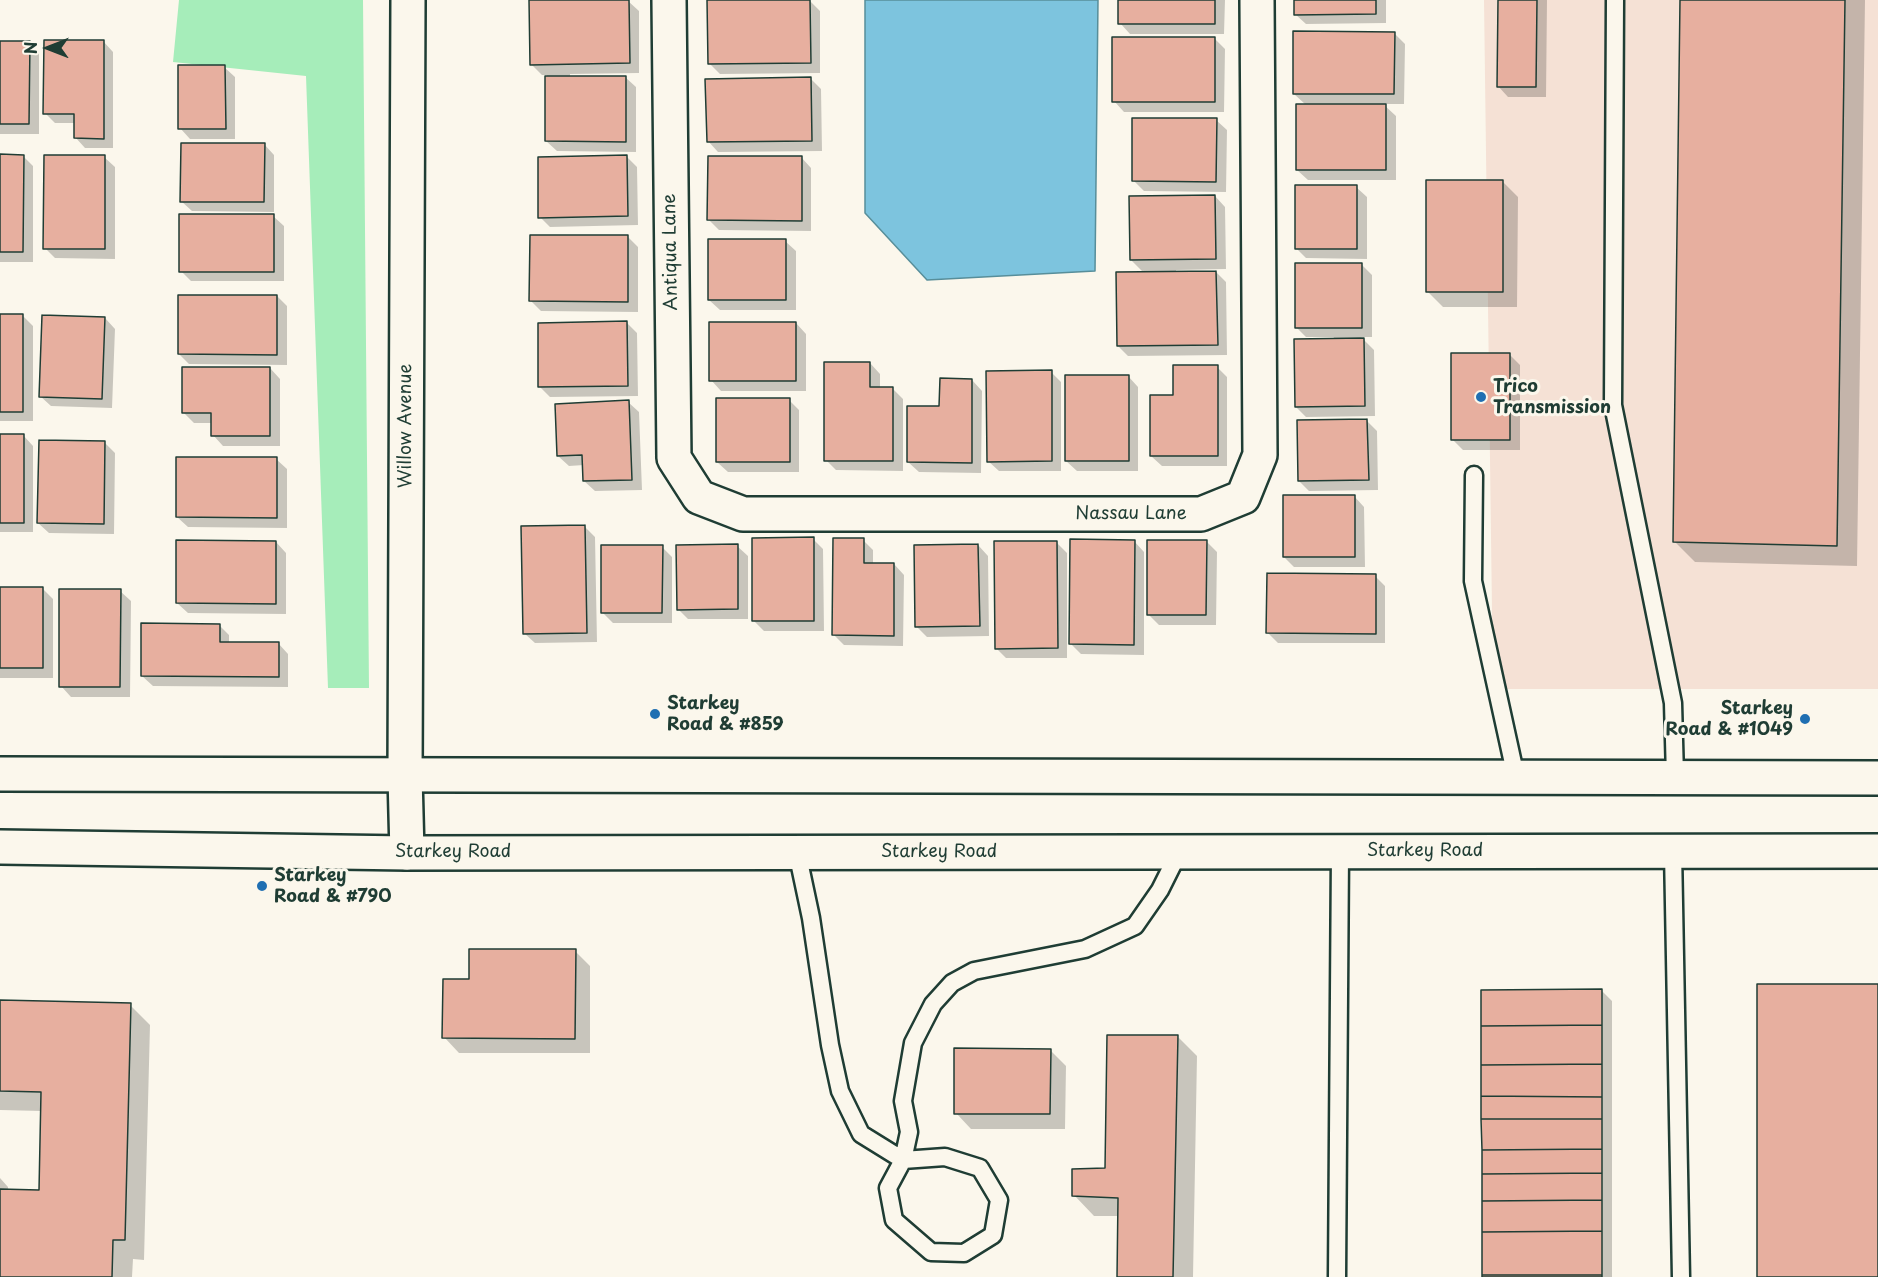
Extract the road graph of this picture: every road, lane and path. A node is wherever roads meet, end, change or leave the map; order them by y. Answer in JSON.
{"nodes":[{"id":1,"x":408,"y":0,"type":"edge"},
{"id":2,"x":669,"y":0,"type":"edge"},
{"id":3,"x":1257,"y":0,"type":"edge"},
{"id":4,"x":1615,"y":0,"type":"edge"},
{"id":5,"x":1474,"y":475,"type":"dead end"},
{"id":6,"x":699,"y":497,"type":"joint"},
{"id":7,"x":0,"y":774,"type":"edge"},
{"id":8,"x":405,"y":776,"type":"junction"},
{"id":9,"x":1516,"y":777,"type":"junction"},
{"id":10,"x":1674,"y":777,"type":"junction"},
{"id":11,"x":1878,"y":778,"type":"edge"},
{"id":12,"x":0,"y":848,"type":"edge"},
{"id":13,"x":1673,"y":851,"type":"junction"},
{"id":14,"x":1878,"y":851,"type":"edge"},
{"id":15,"x":797,"y":852,"type":"junction"},
{"id":16,"x":1179,"y":852,"type":"junction"},
{"id":17,"x":1340,"y":852,"type":"junction"},
{"id":18,"x":407,"y":853,"type":"junction"},
{"id":19,"x":903,"y":1160,"type":"junction"},
{"id":20,"x":1337,"y":1277,"type":"edge"},
{"id":21,"x":1682,"y":1277,"type":"edge"}],
"edges":[{"from":1,"to":8,"type":"main road","name":"Willow Avenue"},
{"from":2,"to":6,"type":"main road","name":"Antiqua Lane"},
{"from":3,"to":6,"type":"main road","name":"Nassau Lane"},
{"from":4,"to":10,"type":"lane"},
{"from":5,"to":9,"type":"lane"},
{"from":7,"to":8,"type":"main road"},
{"from":8,"to":9,"type":"main road"},
{"from":8,"to":18,"type":"main road","name":"Willow Avenue"},
{"from":9,"to":10,"type":"main road"},
{"from":10,"to":11,"type":"main road"},
{"from":12,"to":18,"type":"main road","name":"Starkey Road"},
{"from":13,"to":14,"type":"main road","name":"Starkey Road"},
{"from":13,"to":17,"type":"main road","name":"Starkey Road"},
{"from":13,"to":21,"type":"lane"},
{"from":15,"to":16,"type":"main road","name":"Starkey Road"},
{"from":15,"to":18,"type":"main road","name":"Starkey Road"},
{"from":15,"to":19,"type":"lane"},
{"from":16,"to":17,"type":"main road","name":"Starkey Road"},
{"from":16,"to":19,"type":"lane"},
{"from":17,"to":20,"type":"lane"},
{"from":19,"to":19,"type":"lane"}]}
